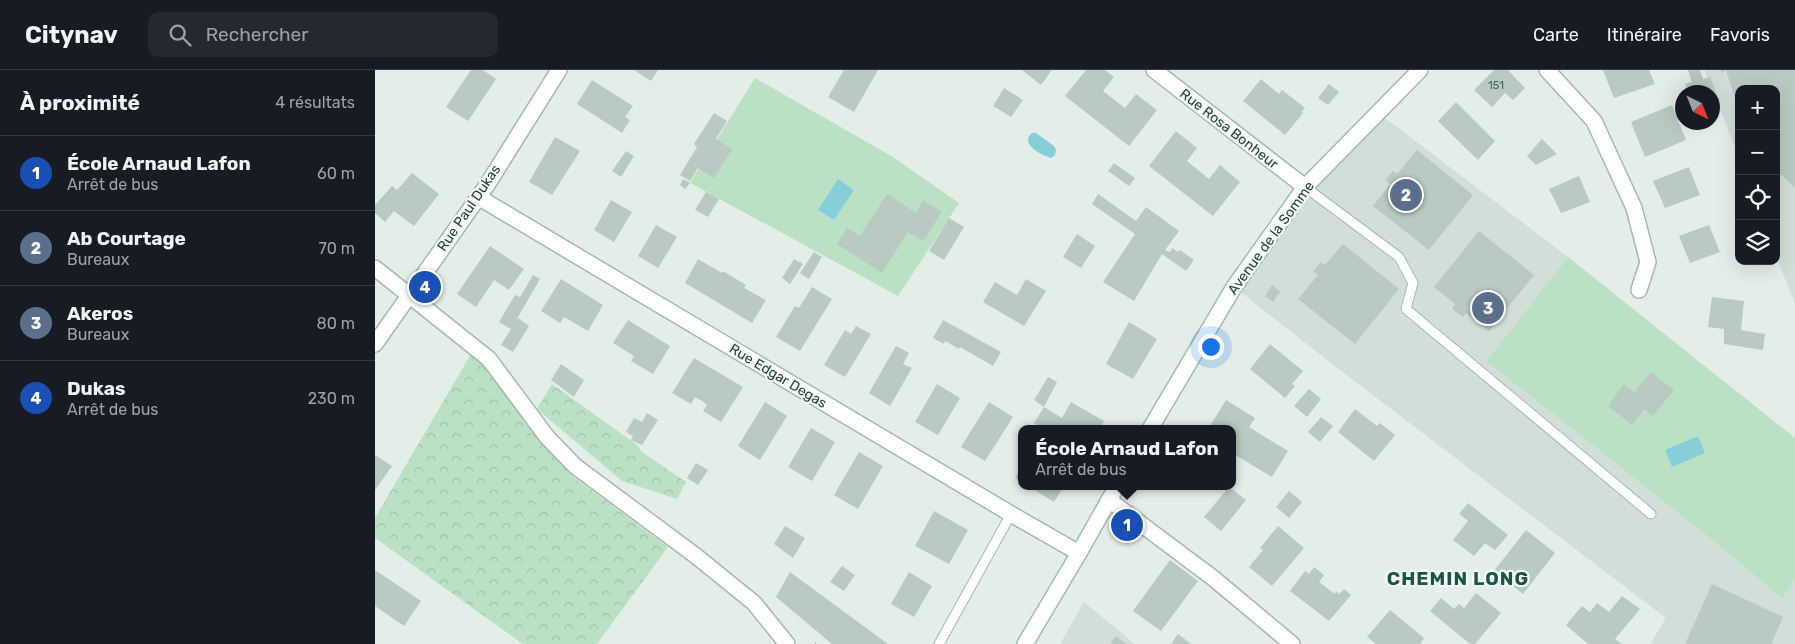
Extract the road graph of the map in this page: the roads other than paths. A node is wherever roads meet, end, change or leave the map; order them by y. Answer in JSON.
{"nodes":[{"id":1,"x":559,"y":70,"type":"edge"},
{"id":2,"x":1154,"y":70,"type":"edge"},
{"id":3,"x":1420,"y":70,"type":"edge"},
{"id":4,"x":1547,"y":70,"type":"edge"},
{"id":5,"x":1305,"y":187,"type":"junction"},
{"id":6,"x":478,"y":197,"type":"junction"},
{"id":7,"x":375,"y":268,"type":"edge"},
{"id":8,"x":1639,"y":290,"type":"dead end"},
{"id":9,"x":409,"y":296,"type":"junction"},
{"id":10,"x":375,"y":344,"type":"edge"},
{"id":11,"x":1152,"y":425,"type":"edge"},
{"id":12,"x":1115,"y":490,"type":"edge"},
{"id":13,"x":1109,"y":500,"type":"junction"},
{"id":14,"x":1011,"y":514,"type":"junction"},
{"id":15,"x":1651,"y":514,"type":"dead end"},
{"id":16,"x":1079,"y":553,"type":"junction"},
{"id":17,"x":787,"y":644,"type":"edge"},
{"id":18,"x":939,"y":644,"type":"edge"},
{"id":19,"x":1025,"y":644,"type":"edge"},
{"id":20,"x":1292,"y":644,"type":"edge"}],
"edges":[{"from":1,"to":6,"type":"street","name":"Rue Paul Dukas"},
{"from":2,"to":5,"type":"street","name":"Rue Rosa Bonheur"},
{"from":3,"to":5,"type":"street","name":"Avenue de la Somme"},
{"from":4,"to":8,"type":"street"},
{"from":5,"to":11,"type":"street","name":"Avenue de la Somme"},
{"from":5,"to":15,"type":"lane"},
{"from":6,"to":9,"type":"street","name":"Rue Paul Dukas"},
{"from":6,"to":14,"type":"street","name":"Rue Edgar Degas"},
{"from":7,"to":9,"type":"street"},
{"from":9,"to":10,"type":"street","name":"Rue Paul Dukas"},
{"from":9,"to":17,"type":"street"},
{"from":12,"to":13,"type":"street"},
{"from":13,"to":16,"type":"street"},
{"from":13,"to":20,"type":"street"},
{"from":14,"to":16,"type":"street","name":"Rue Edgar Degas"},
{"from":14,"to":18,"type":"lane"},
{"from":16,"to":19,"type":"street"}]}
